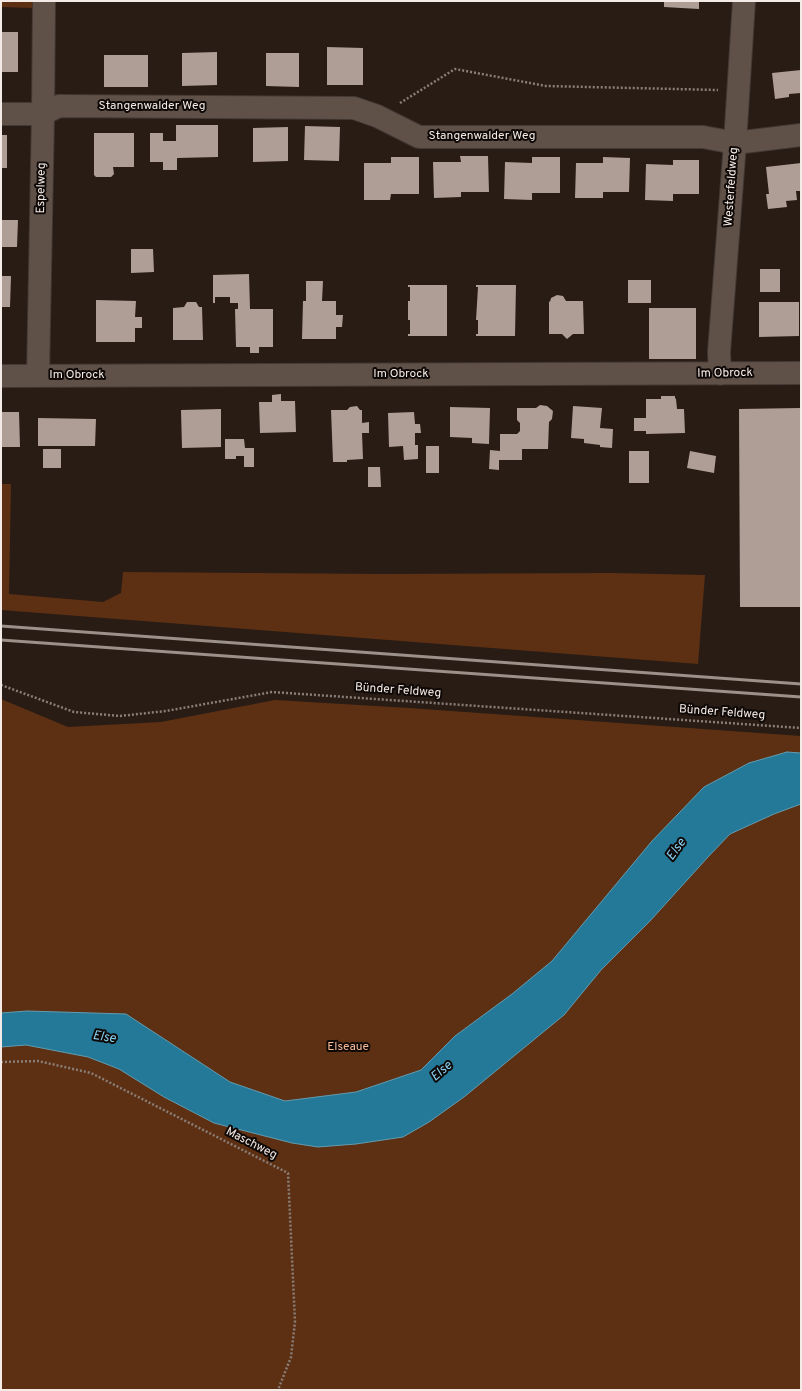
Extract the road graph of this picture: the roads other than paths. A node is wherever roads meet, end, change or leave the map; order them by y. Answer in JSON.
{"nodes":[{"id":1,"x":44,"y":1,"type":"edge"},
{"id":2,"x":744,"y":1,"type":"edge"},
{"id":3,"x":1,"y":114,"type":"edge"},
{"id":4,"x":44,"y":114,"type":"junction"},
{"id":5,"x":801,"y":135,"type":"edge"},
{"id":6,"x":735,"y":143,"type":"junction"},
{"id":7,"x":801,"y":373,"type":"edge"},
{"id":8,"x":720,"y":374,"type":"junction"},
{"id":9,"x":1,"y":376,"type":"edge"},
{"id":10,"x":38,"y":376,"type":"junction"}],
"edges":[{"from":1,"to":4,"type":"street","name":"Espelweg"},
{"from":2,"to":6,"type":"street","name":"Westerfeldweg"},
{"from":3,"to":4,"type":"street"},
{"from":4,"to":6,"type":"street","name":"Stangenwalder Weg"},
{"from":4,"to":10,"type":"street","name":"Espelweg"},
{"from":5,"to":6,"type":"street","name":"Stangenwalder Weg"},
{"from":6,"to":8,"type":"street","name":"Westerfeldweg"},
{"from":7,"to":8,"type":"street","name":"Im Obrock"},
{"from":8,"to":10,"type":"street","name":"Im Obrock"},
{"from":9,"to":10,"type":"street","name":"Im Obrock"}]}
